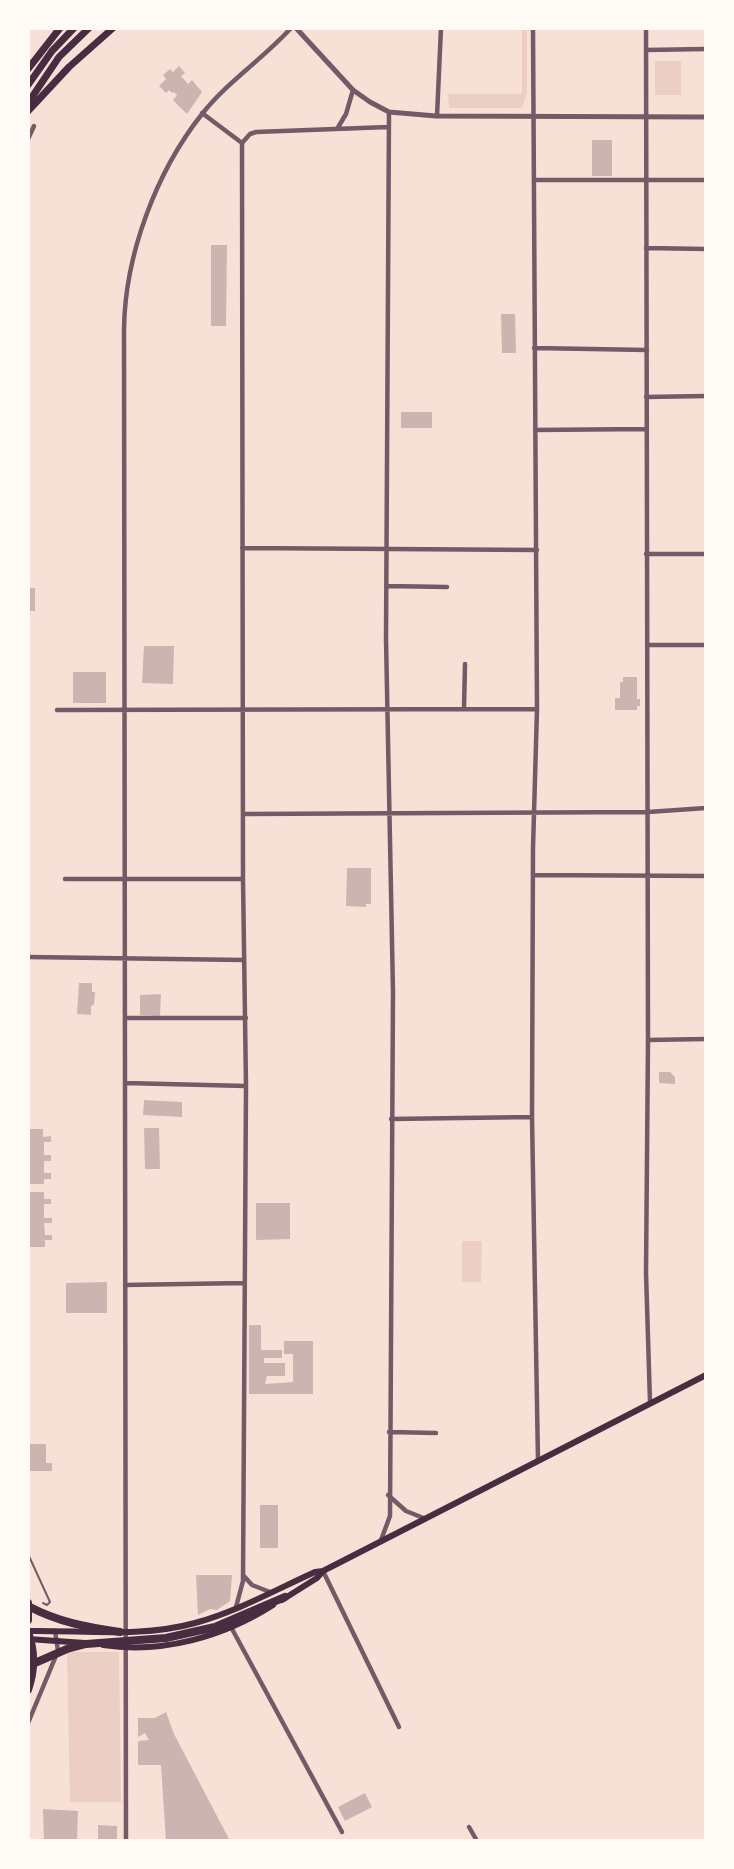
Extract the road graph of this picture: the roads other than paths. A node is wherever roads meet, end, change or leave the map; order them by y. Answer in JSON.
{"nodes":[{"id":1,"x":60,"y":28,"type":"edge"},
{"id":2,"x":74,"y":28,"type":"edge"},
{"id":3,"x":89,"y":28,"type":"edge"},
{"id":4,"x":113,"y":28,"type":"edge"},
{"id":5,"x":291,"y":28,"type":"edge"},
{"id":6,"x":296,"y":28,"type":"edge"},
{"id":7,"x":441,"y":28,"type":"edge"},
{"id":8,"x":533,"y":28,"type":"edge"},
{"id":9,"x":646,"y":28,"type":"edge"},
{"id":10,"x":706,"y":49,"type":"edge"},
{"id":11,"x":646,"y":50,"type":"junction"},
{"id":12,"x":28,"y":69,"type":"edge"},
{"id":13,"x":28,"y":85,"type":"edge"},
{"id":14,"x":353,"y":90,"type":"junction"},
{"id":15,"x":28,"y":103,"type":"edge"},
{"id":16,"x":28,"y":111,"type":"edge"},
{"id":17,"x":389,"y":112,"type":"junction"},
{"id":18,"x":202,"y":113,"type":"junction"},
{"id":19,"x":437,"y":116,"type":"junction"},
{"id":20,"x":647,"y":117,"type":"junction"},
{"id":21,"x":706,"y":117,"type":"edge"},
{"id":22,"x":533,"y":118,"type":"junction"},
{"id":23,"x":34,"y":126,"type":"dead end"},
{"id":24,"x":388,"y":127,"type":"junction"},
{"id":25,"x":336,"y":130,"type":"junction"},
{"id":26,"x":28,"y":139,"type":"edge"},
{"id":27,"x":242,"y":144,"type":"junction"},
{"id":28,"x":648,"y":179,"type":"junction"},
{"id":29,"x":534,"y":180,"type":"junction"},
{"id":30,"x":706,"y":180,"type":"edge"},
{"id":31,"x":646,"y":248,"type":"junction"},
{"id":32,"x":706,"y":250,"type":"edge"},
{"id":33,"x":534,"y":348,"type":"junction"},
{"id":34,"x":647,"y":350,"type":"junction"},
{"id":35,"x":706,"y":396,"type":"edge"},
{"id":36,"x":646,"y":397,"type":"junction"},
{"id":37,"x":646,"y":429,"type":"junction"},
{"id":38,"x":535,"y":430,"type":"junction"},
{"id":39,"x":242,"y":548,"type":"junction"},
{"id":40,"x":387,"y":549,"type":"junction"},
{"id":41,"x":537,"y":550,"type":"junction"},
{"id":42,"x":646,"y":554,"type":"junction"},
{"id":43,"x":706,"y":554,"type":"edge"},
{"id":44,"x":387,"y":586,"type":"junction"},
{"id":45,"x":447,"y":587,"type":"dead end"},
{"id":46,"x":647,"y":645,"type":"junction"},
{"id":47,"x":706,"y":645,"type":"edge"},
{"id":48,"x":465,"y":664,"type":"dead end"},
{"id":49,"x":388,"y":708,"type":"junction"},
{"id":50,"x":464,"y":708,"type":"junction"},
{"id":51,"x":537,"y":709,"type":"junction"},
{"id":52,"x":57,"y":710,"type":"dead end"},
{"id":53,"x":244,"y":711,"type":"junction"},
{"id":54,"x":125,"y":712,"type":"junction"},
{"id":55,"x":706,"y":808,"type":"edge"},
{"id":56,"x":534,"y":811,"type":"junction"},
{"id":57,"x":648,"y":812,"type":"junction"},
{"id":58,"x":390,"y":813,"type":"junction"},
{"id":59,"x":244,"y":814,"type":"junction"},
{"id":60,"x":533,"y":875,"type":"junction"},
{"id":61,"x":647,"y":876,"type":"junction"},
{"id":62,"x":706,"y":876,"type":"edge"},
{"id":63,"x":243,"y":879,"type":"junction"},
{"id":64,"x":65,"y":880,"type":"dead end"},
{"id":65,"x":124,"y":880,"type":"junction"},
{"id":66,"x":28,"y":957,"type":"edge"},
{"id":67,"x":125,"y":958,"type":"junction"},
{"id":68,"x":244,"y":960,"type":"junction"},
{"id":69,"x":125,"y":1018,"type":"junction"},
{"id":70,"x":246,"y":1018,"type":"junction"},
{"id":71,"x":706,"y":1039,"type":"edge"},
{"id":72,"x":648,"y":1040,"type":"junction"},
{"id":73,"x":125,"y":1083,"type":"junction"},
{"id":74,"x":246,"y":1086,"type":"junction"},
{"id":75,"x":532,"y":1117,"type":"junction"},
{"id":76,"x":391,"y":1119,"type":"junction"},
{"id":77,"x":243,"y":1283,"type":"junction"},
{"id":78,"x":125,"y":1285,"type":"junction"},
{"id":79,"x":706,"y":1375,"type":"edge"},
{"id":80,"x":650,"y":1402,"type":"junction"},
{"id":81,"x":389,"y":1432,"type":"junction"},
{"id":82,"x":436,"y":1433,"type":"dead end"},
{"id":83,"x":538,"y":1461,"type":"junction"},
{"id":84,"x":388,"y":1495,"type":"junction"},
{"id":85,"x":427,"y":1519,"type":"junction"},
{"id":86,"x":380,"y":1542,"type":"junction"},
{"id":87,"x":28,"y":1554,"type":"edge"},
{"id":88,"x":323,"y":1571,"type":"junction"},
{"id":89,"x":242,"y":1574,"type":"junction"},
{"id":90,"x":274,"y":1593,"type":"junction"},
{"id":91,"x":285,"y":1597,"type":"junction"},
{"id":92,"x":43,"y":1603,"type":"dead end"},
{"id":93,"x":28,"y":1605,"type":"edge"},
{"id":94,"x":234,"y":1610,"type":"junction"},
{"id":95,"x":28,"y":1620,"type":"edge"},
{"id":96,"x":231,"y":1627,"type":"junction"},
{"id":97,"x":55,"y":1630,"type":"junction"},
{"id":98,"x":28,"y":1631,"type":"edge"},
{"id":99,"x":123,"y":1632,"type":"junction"},
{"id":100,"x":28,"y":1639,"type":"edge"},
{"id":101,"x":57,"y":1639,"type":"junction"},
{"id":102,"x":126,"y":1647,"type":"junction"},
{"id":103,"x":28,"y":1666,"type":"edge"},
{"id":104,"x":28,"y":1690,"type":"edge"},
{"id":105,"x":28,"y":1724,"type":"edge"},
{"id":106,"x":399,"y":1727,"type":"dead end"},
{"id":107,"x":469,"y":1827,"type":"dead end"},
{"id":108,"x":342,"y":1832,"type":"dead end"},
{"id":109,"x":126,"y":1841,"type":"edge"},
{"id":110,"x":477,"y":1841,"type":"edge"}],
"edges":[{"from":1,"to":12,"type":"highway"},
{"from":2,"to":13,"type":"highway"},
{"from":3,"to":15,"type":"highway"},
{"from":4,"to":16,"type":"highway"},
{"from":5,"to":18,"type":"street"},
{"from":6,"to":14,"type":"street"},
{"from":7,"to":19,"type":"street"},
{"from":8,"to":22,"type":"street"},
{"from":9,"to":11,"type":"street"},
{"from":10,"to":11,"type":"street"},
{"from":11,"to":20,"type":"street"},
{"from":14,"to":17,"type":"street"},
{"from":14,"to":25,"type":"street"},
{"from":17,"to":19,"type":"street"},
{"from":17,"to":24,"type":"street"},
{"from":18,"to":27,"type":"street"},
{"from":18,"to":54,"type":"street"},
{"from":19,"to":22,"type":"street"},
{"from":20,"to":21,"type":"street"},
{"from":20,"to":22,"type":"street"},
{"from":20,"to":28,"type":"street"},
{"from":22,"to":29,"type":"street"},
{"from":23,"to":26,"type":"street"},
{"from":24,"to":25,"type":"street"},
{"from":24,"to":40,"type":"street"},
{"from":25,"to":27,"type":"street"},
{"from":27,"to":39,"type":"street"},
{"from":28,"to":29,"type":"street"},
{"from":28,"to":30,"type":"street"},
{"from":28,"to":31,"type":"street"},
{"from":29,"to":33,"type":"street"},
{"from":31,"to":32,"type":"street"},
{"from":31,"to":34,"type":"street"},
{"from":33,"to":34,"type":"street"},
{"from":33,"to":38,"type":"street"},
{"from":34,"to":36,"type":"street"},
{"from":35,"to":36,"type":"street"},
{"from":36,"to":37,"type":"street"},
{"from":37,"to":38,"type":"street"},
{"from":37,"to":42,"type":"street"},
{"from":38,"to":41,"type":"street"},
{"from":39,"to":40,"type":"street"},
{"from":39,"to":53,"type":"street"},
{"from":40,"to":41,"type":"street"},
{"from":40,"to":44,"type":"street"},
{"from":41,"to":51,"type":"street"},
{"from":42,"to":43,"type":"street"},
{"from":42,"to":46,"type":"street"},
{"from":44,"to":45,"type":"street"},
{"from":44,"to":49,"type":"street"},
{"from":46,"to":47,"type":"street"},
{"from":46,"to":57,"type":"street"},
{"from":48,"to":50,"type":"street"},
{"from":49,"to":50,"type":"street"},
{"from":49,"to":53,"type":"street"},
{"from":49,"to":58,"type":"street"},
{"from":50,"to":51,"type":"street"},
{"from":51,"to":56,"type":"street"},
{"from":52,"to":54,"type":"street"},
{"from":53,"to":54,"type":"street"},
{"from":53,"to":59,"type":"street"},
{"from":54,"to":65,"type":"street"},
{"from":55,"to":57,"type":"street"},
{"from":56,"to":57,"type":"street"},
{"from":56,"to":58,"type":"street"},
{"from":56,"to":60,"type":"street"},
{"from":57,"to":61,"type":"street"},
{"from":58,"to":59,"type":"street"},
{"from":58,"to":76,"type":"street"},
{"from":59,"to":63,"type":"street"},
{"from":60,"to":61,"type":"street"},
{"from":60,"to":75,"type":"street"},
{"from":61,"to":62,"type":"street"},
{"from":61,"to":72,"type":"street"},
{"from":63,"to":65,"type":"street"},
{"from":63,"to":68,"type":"street"},
{"from":64,"to":65,"type":"street"},
{"from":65,"to":67,"type":"street"},
{"from":66,"to":67,"type":"street"},
{"from":67,"to":68,"type":"street"},
{"from":67,"to":69,"type":"street"},
{"from":68,"to":70,"type":"street"},
{"from":69,"to":70,"type":"street"},
{"from":69,"to":73,"type":"street"},
{"from":70,"to":74,"type":"street"},
{"from":71,"to":72,"type":"street"},
{"from":72,"to":80,"type":"street"},
{"from":73,"to":74,"type":"street"},
{"from":73,"to":78,"type":"street"},
{"from":74,"to":77,"type":"street"},
{"from":75,"to":76,"type":"street"},
{"from":75,"to":83,"type":"street"},
{"from":76,"to":81,"type":"street"},
{"from":77,"to":78,"type":"street"},
{"from":77,"to":89,"type":"street"},
{"from":78,"to":99,"type":"street"},
{"from":79,"to":80,"type":"main road"},
{"from":80,"to":83,"type":"main road"},
{"from":81,"to":82,"type":"street"},
{"from":81,"to":84,"type":"street"},
{"from":83,"to":85,"type":"main road"},
{"from":84,"to":85,"type":"street"},
{"from":84,"to":86,"type":"street"},
{"from":85,"to":86,"type":"main road"},
{"from":86,"to":88,"type":"main road"},
{"from":87,"to":92,"type":"lane"},
{"from":88,"to":90,"type":"main road"},
{"from":88,"to":91,"type":"main road"},
{"from":88,"to":106,"type":"street"},
{"from":89,"to":90,"type":"street"},
{"from":89,"to":94,"type":"street"},
{"from":90,"to":94,"type":"main road"},
{"from":91,"to":96,"type":"main road"},
{"from":91,"to":103,"type":"highway"},
{"from":93,"to":95,"type":"highway"},
{"from":93,"to":99,"type":"highway"},
{"from":94,"to":99,"type":"main road"},
{"from":96,"to":102,"type":"main road"},
{"from":96,"to":108,"type":"street"},
{"from":97,"to":98,"type":"main road"},
{"from":97,"to":99,"type":"main road"},
{"from":97,"to":101,"type":"street"},
{"from":98,"to":104,"type":"highway"},
{"from":99,"to":102,"type":"street"},
{"from":100,"to":101,"type":"main road"},
{"from":101,"to":102,"type":"main road"},
{"from":101,"to":105,"type":"street"},
{"from":102,"to":109,"type":"street"},
{"from":107,"to":110,"type":"street"}]}
